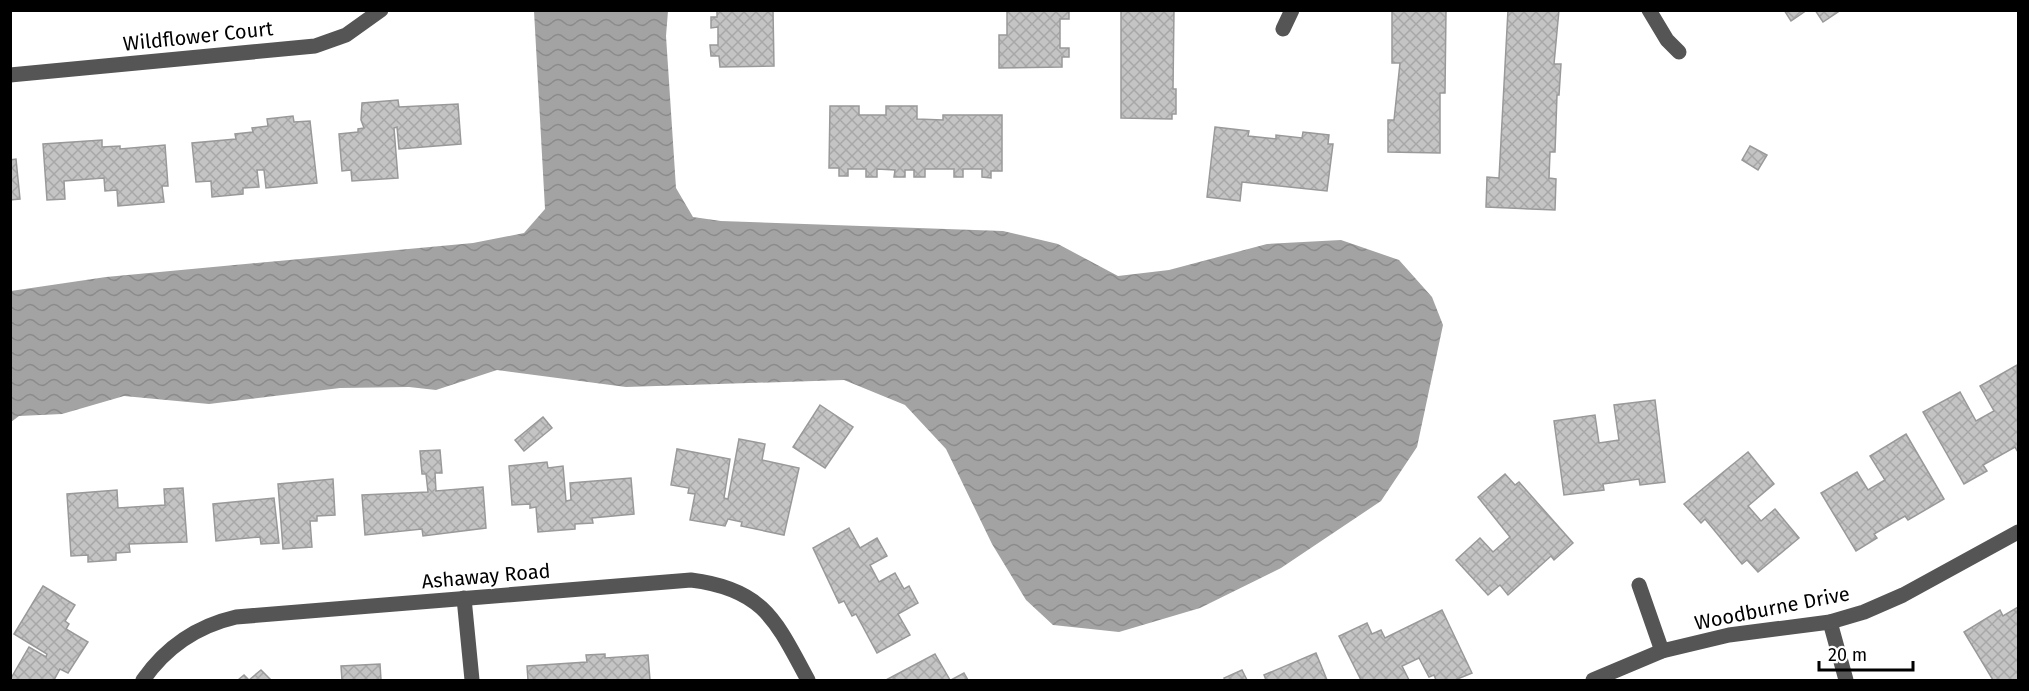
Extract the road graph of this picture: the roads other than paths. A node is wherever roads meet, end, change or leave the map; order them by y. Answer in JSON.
{"nodes":[{"id":1,"x":381,"y":10,"type":"edge"},
{"id":2,"x":1292,"y":10,"type":"edge"},
{"id":3,"x":1649,"y":10,"type":"edge"},
{"id":4,"x":1283,"y":29,"type":"dead end"},
{"id":5,"x":1680,"y":52,"type":"dead end"},
{"id":6,"x":10,"y":75,"type":"edge"},
{"id":7,"x":2019,"y":532,"type":"edge"},
{"id":8,"x":1639,"y":585,"type":"dead end"},
{"id":9,"x":464,"y":598,"type":"junction"},
{"id":10,"x":1830,"y":622,"type":"junction"},
{"id":11,"x":1662,"y":651,"type":"junction"},
{"id":12,"x":143,"y":681,"type":"edge"},
{"id":13,"x":472,"y":681,"type":"edge"},
{"id":14,"x":808,"y":681,"type":"edge"},
{"id":15,"x":1593,"y":681,"type":"edge"},
{"id":16,"x":1846,"y":681,"type":"edge"}],
"edges":[{"from":1,"to":6,"type":"street","name":"Wildflower Court"},
{"from":2,"to":4,"type":"street"},
{"from":3,"to":5,"type":"street"},
{"from":7,"to":10,"type":"street","name":"Woodburne Drive"},
{"from":8,"to":11,"type":"street"},
{"from":9,"to":12,"type":"street","name":"Ashaway Road"},
{"from":9,"to":13,"type":"street"},
{"from":9,"to":14,"type":"street","name":"Ashaway Road"},
{"from":10,"to":11,"type":"street","name":"Woodburne Drive"},
{"from":10,"to":16,"type":"street"},
{"from":11,"to":15,"type":"street","name":"Woodburne Drive"}]}
